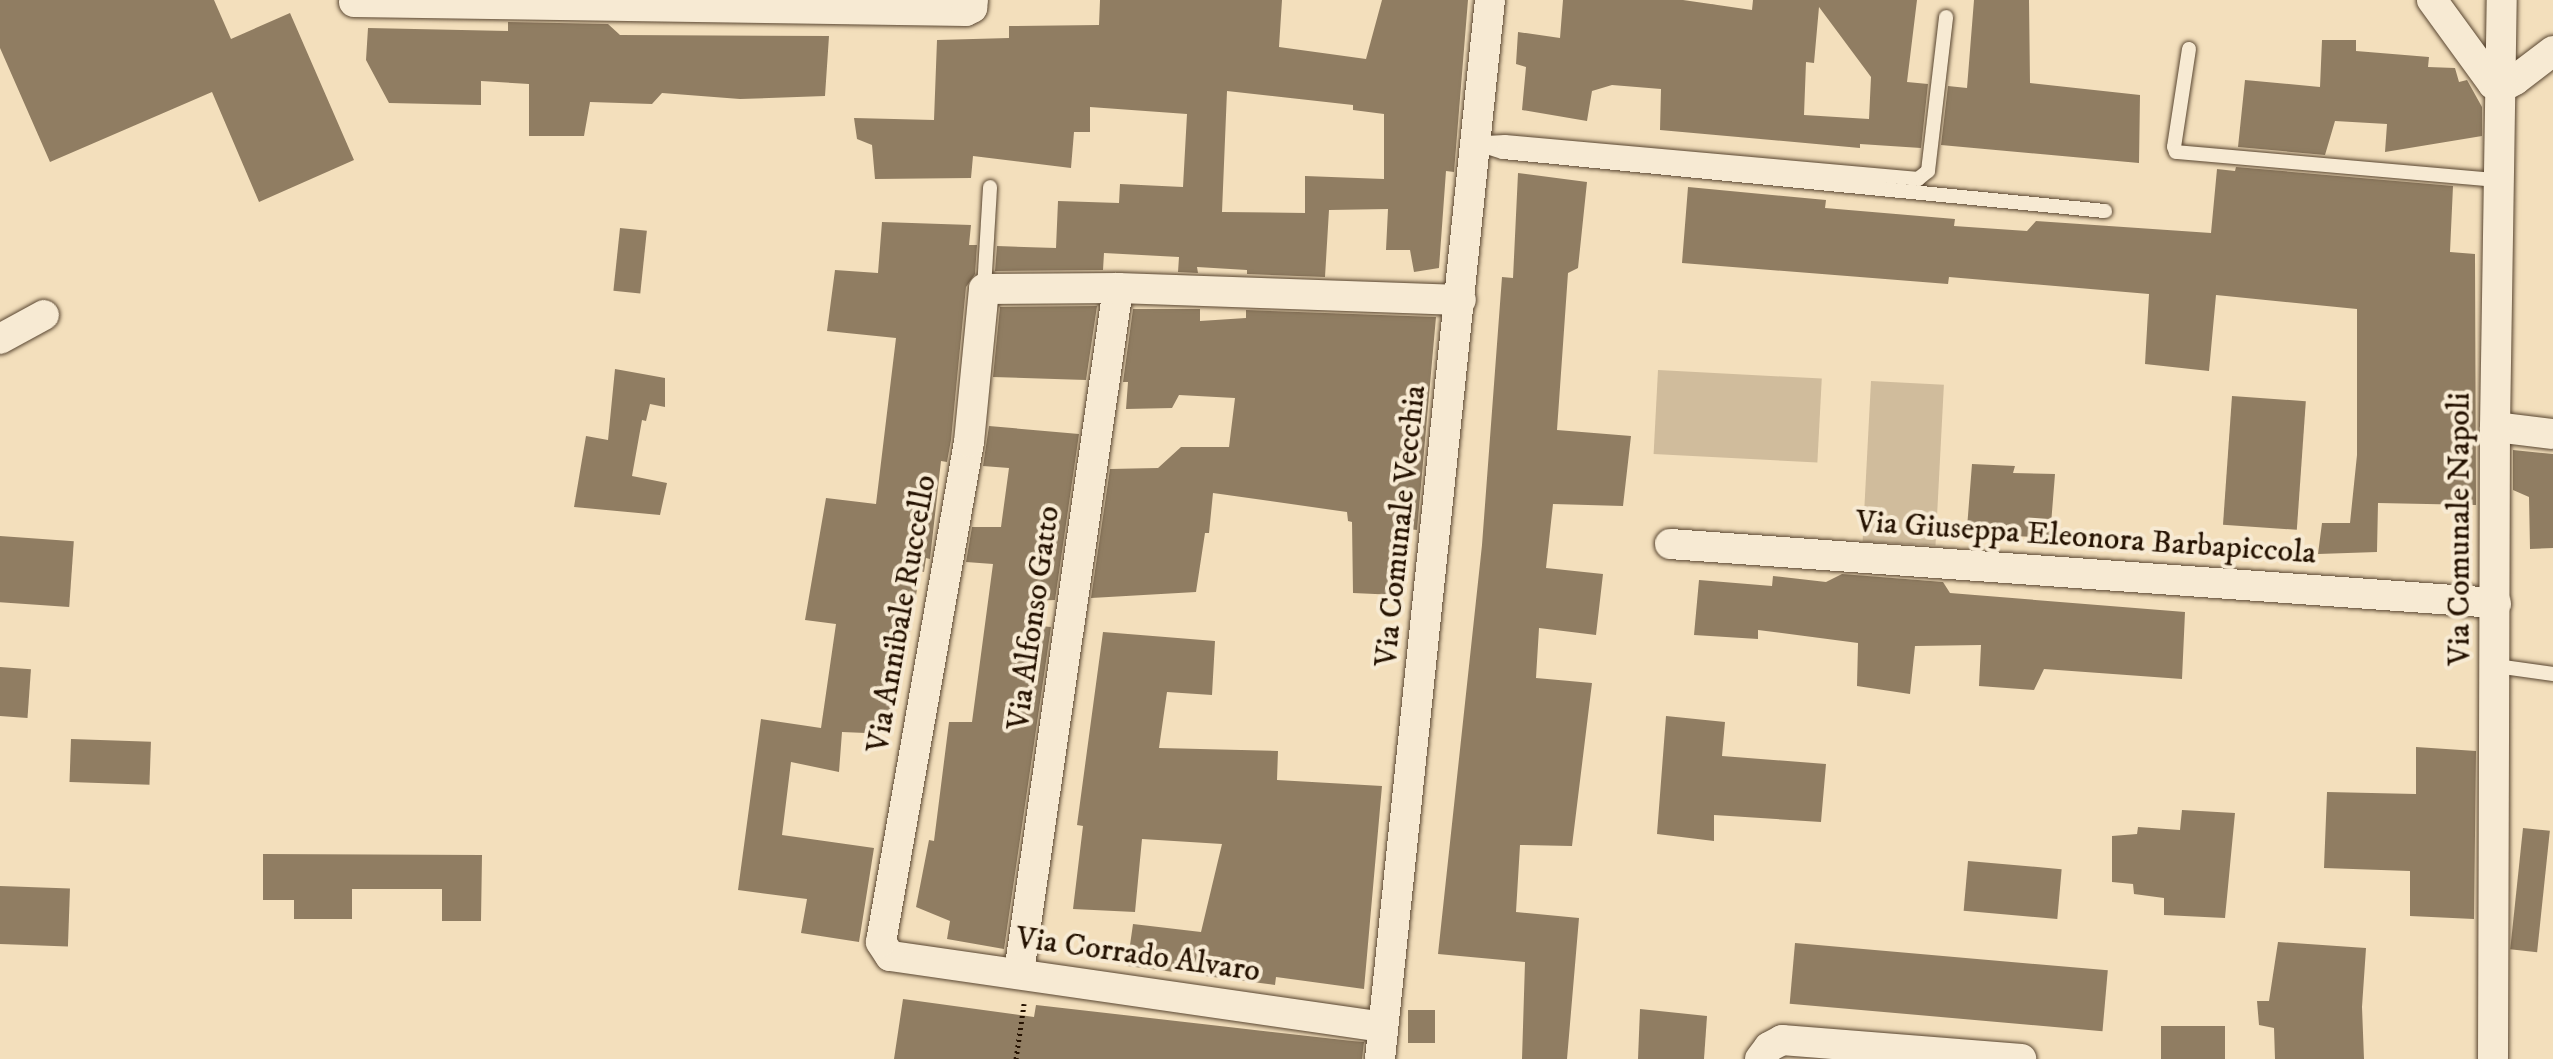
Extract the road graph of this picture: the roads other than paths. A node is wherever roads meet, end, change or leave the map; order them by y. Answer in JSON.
{"nodes":[{"id":1,"x":973,"y":0,"type":"edge"},
{"id":2,"x":1490,"y":0,"type":"edge"},
{"id":3,"x":2432,"y":0,"type":"edge"},
{"id":4,"x":2502,"y":0,"type":"edge"},
{"id":5,"x":354,"y":2,"type":"edge"},
{"id":6,"x":537,"y":2,"type":"edge"},
{"id":7,"x":1946,"y":17,"type":"dead end"},
{"id":8,"x":2189,"y":49,"type":"dead end"},
{"id":9,"x":2553,"y":51,"type":"edge"},
{"id":10,"x":2502,"y":87,"type":"junction"},
{"id":11,"x":1478,"y":144,"type":"junction"},
{"id":12,"x":2499,"y":180,"type":"junction"},
{"id":13,"x":990,"y":187,"type":"dead end"},
{"id":14,"x":2105,"y":211,"type":"dead end"},
{"id":15,"x":1118,"y":288,"type":"junction"},
{"id":16,"x":984,"y":289,"type":"junction"},
{"id":17,"x":1461,"y":300,"type":"junction"},
{"id":18,"x":44,"y":315,"type":"dead end"},
{"id":19,"x":0,"y":339,"type":"edge"},
{"id":20,"x":2495,"y":427,"type":"junction"},
{"id":21,"x":2553,"y":434,"type":"edge"},
{"id":22,"x":1670,"y":544,"type":"dead end"},
{"id":23,"x":2496,"y":603,"type":"junction"},
{"id":24,"x":2496,"y":666,"type":"junction"},
{"id":25,"x":2553,"y":674,"type":"edge"},
{"id":26,"x":883,"y":950,"type":"joint"},
{"id":27,"x":1025,"y":967,"type":"junction"},
{"id":28,"x":1383,"y":1027,"type":"junction"},
{"id":29,"x":1380,"y":1059,"type":"edge"},
{"id":30,"x":1760,"y":1059,"type":"edge"},
{"id":31,"x":2021,"y":1059,"type":"edge"},
{"id":32,"x":2493,"y":1059,"type":"edge"}],
"edges":[{"from":1,"to":6,"type":"street"},
{"from":2,"to":11,"type":"street","name":"Via Comunale Vecchia"},
{"from":3,"to":10,"type":"street"},
{"from":4,"to":10,"type":"street","name":"Via Comunale Napoli"},
{"from":5,"to":6,"type":"street"},
{"from":7,"to":11,"type":"lane"},
{"from":8,"to":12,"type":"lane"},
{"from":9,"to":10,"type":"street"},
{"from":10,"to":12,"type":"street","name":"Via Comunale Napoli"},
{"from":11,"to":14,"type":"lane"},
{"from":11,"to":17,"type":"street","name":"Via Comunale Vecchia"},
{"from":12,"to":20,"type":"street","name":"Via Comunale Napoli"},
{"from":13,"to":16,"type":"lane","name":"Via Annibale Ruccello"},
{"from":15,"to":16,"type":"street"},
{"from":15,"to":17,"type":"street"},
{"from":15,"to":27,"type":"street","name":"Via Alfonso Gatto"},
{"from":16,"to":26,"type":"street","name":"Via Annibale Ruccello"},
{"from":17,"to":28,"type":"street","name":"Via Comunale Vecchia"},
{"from":18,"to":19,"type":"street"},
{"from":20,"to":21,"type":"street"},
{"from":20,"to":23,"type":"street","name":"Via Comunale Napoli"},
{"from":22,"to":23,"type":"street","name":"Via Giuseppa Eleonora Barbapiccola"},
{"from":23,"to":24,"type":"street","name":"Via Comunale Napoli"},
{"from":24,"to":25,"type":"lane"},
{"from":24,"to":32,"type":"street","name":"Via Comunale Napoli"},
{"from":26,"to":27,"type":"street","name":"Via Corrado Alvaro"},
{"from":27,"to":28,"type":"street","name":"Via Corrado Alvaro"},
{"from":28,"to":29,"type":"street","name":"Via Comunale Vecchia"},
{"from":30,"to":31,"type":"street"}]}
